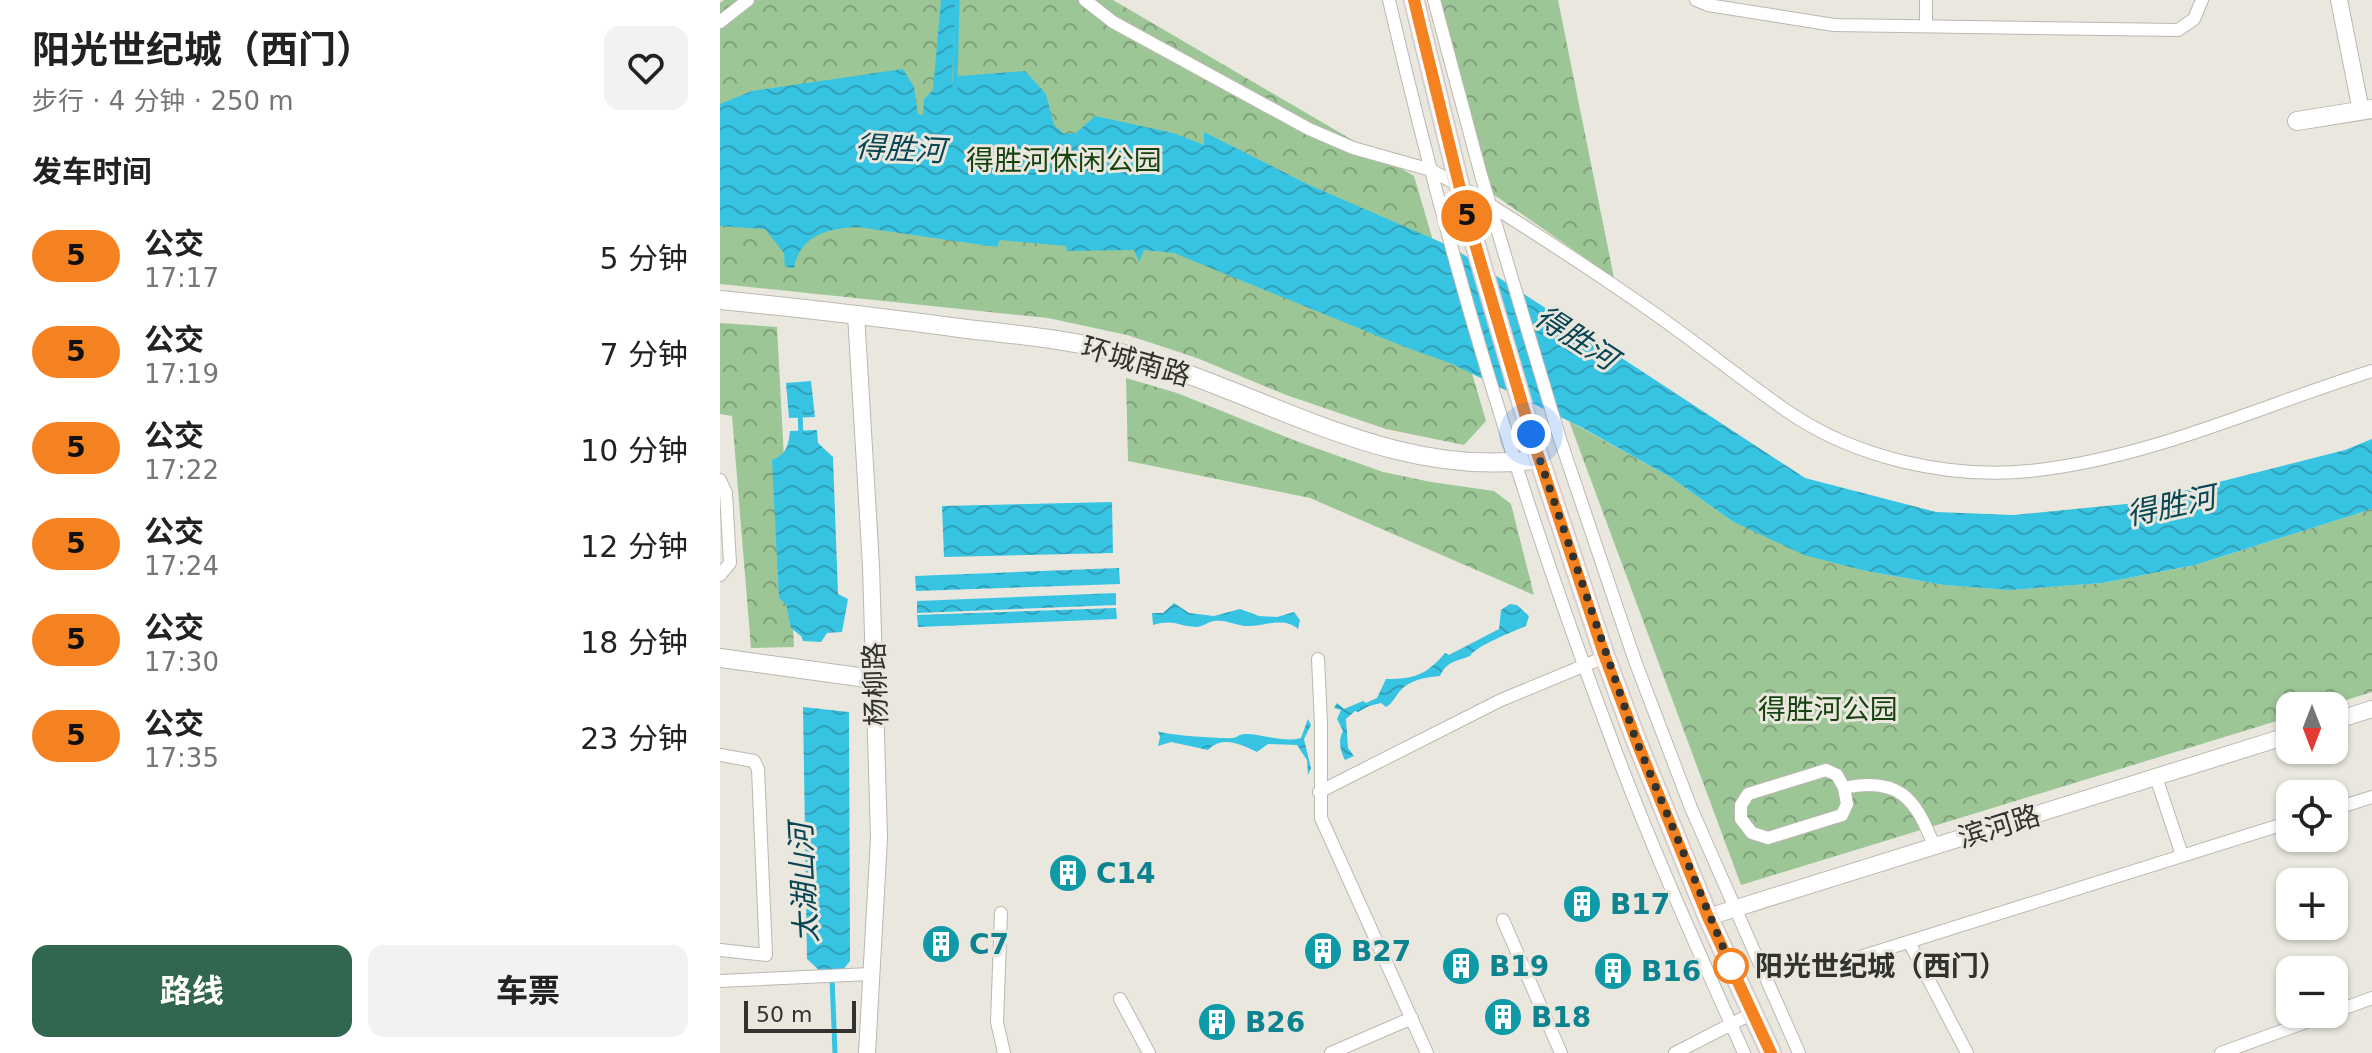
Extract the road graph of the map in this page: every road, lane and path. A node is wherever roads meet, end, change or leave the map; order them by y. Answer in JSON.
{"nodes":[{"id":1,"x":748,"y":0,"type":"edge"},
{"id":2,"x":1085,"y":0,"type":"edge"},
{"id":3,"x":1389,"y":0,"type":"edge"},
{"id":4,"x":1414,"y":0,"type":"edge"},
{"id":5,"x":1434,"y":0,"type":"edge"},
{"id":6,"x":1696,"y":0,"type":"edge"},
{"id":7,"x":1926,"y":0,"type":"edge"},
{"id":8,"x":2202,"y":0,"type":"edge"},
{"id":9,"x":2339,"y":0,"type":"edge"},
{"id":10,"x":720,"y":22,"type":"edge"},
{"id":11,"x":1926,"y":26,"type":"junction"},
{"id":12,"x":2366,"y":110,"type":"edge"},
{"id":13,"x":2297,"y":121,"type":"dead end"},
{"id":14,"x":1431,"y":170,"type":"junction"},
{"id":15,"x":1458,"y":185,"type":"junction"},
{"id":16,"x":1491,"y":205,"type":"junction"},
{"id":17,"x":720,"y":300,"type":"edge"},
{"id":18,"x":856,"y":314,"type":"junction"},
{"id":19,"x":2372,"y":371,"type":"edge"},
{"id":20,"x":1540,"y":459,"type":"junction"},
{"id":21,"x":1516,"y":463,"type":"junction"},
{"id":22,"x":720,"y":480,"type":"edge"},
{"id":23,"x":720,"y":575,"type":"edge"},
{"id":24,"x":1605,"y":657,"type":"junction"},
{"id":25,"x":720,"y":658,"type":"edge"},
{"id":26,"x":1318,"y":659,"type":"dead end"},
{"id":27,"x":1585,"y":666,"type":"junction"},
{"id":28,"x":874,"y":679,"type":"junction"},
{"id":29,"x":2372,"y":709,"type":"edge"},
{"id":30,"x":2348,"y":717,"type":"edge"},
{"id":31,"x":2276,"y":739,"type":"edge"},
{"id":32,"x":720,"y":755,"type":"edge"},
{"id":33,"x":2156,"y":777,"type":"junction"},
{"id":34,"x":1844,"y":788,"type":"junction"},
{"id":35,"x":1319,"y":792,"type":"junction"},
{"id":36,"x":2372,"y":797,"type":"edge"},
{"id":37,"x":2348,"y":805,"type":"edge"},
{"id":38,"x":2276,"y":826,"type":"edge"},
{"id":39,"x":1934,"y":846,"type":"junction"},
{"id":40,"x":2182,"y":855,"type":"junction"},
{"id":41,"x":1734,"y":909,"type":"junction"},
{"id":42,"x":1001,"y":913,"type":"dead end"},
{"id":43,"x":1708,"y":917,"type":"junction"},
{"id":44,"x":1503,"y":920,"type":"dead end"},
{"id":45,"x":1909,"y":942,"type":"junction"},
{"id":46,"x":720,"y":950,"type":"edge"},
{"id":47,"x":1857,"y":958,"type":"dead end"},
{"id":48,"x":870,"y":974,"type":"junction"},
{"id":49,"x":720,"y":981,"type":"edge"},
{"id":50,"x":2372,"y":998,"type":"edge"},
{"id":51,"x":1120,"y":999,"type":"dead end"},
{"id":52,"x":2348,"y":1007,"type":"edge"},
{"id":53,"x":1753,"y":1013,"type":"junction"},
{"id":54,"x":1412,"y":1018,"type":"junction"},
{"id":55,"x":1731,"y":1024,"type":"junction"},
{"id":56,"x":2290,"y":1028,"type":"edge"},
{"id":57,"x":1768,"y":1046,"type":"edge"},
{"id":58,"x":1741,"y":1052,"type":"edge"},
{"id":59,"x":867,"y":1053,"type":"edge"},
{"id":60,"x":1004,"y":1053,"type":"edge"},
{"id":61,"x":1149,"y":1053,"type":"edge"},
{"id":62,"x":1331,"y":1053,"type":"edge"},
{"id":63,"x":1427,"y":1053,"type":"edge"},
{"id":64,"x":1561,"y":1053,"type":"edge"},
{"id":65,"x":1675,"y":1053,"type":"edge"},
{"id":66,"x":1799,"y":1053,"type":"edge"},
{"id":67,"x":1967,"y":1053,"type":"edge"},
{"id":68,"x":2221,"y":1053,"type":"edge"}],
"edges":[{"from":1,"to":10,"type":"street"},
{"from":2,"to":14,"type":"street"},
{"from":3,"to":14,"type":"street"},
{"from":4,"to":15,"type":"main road"},
{"from":5,"to":16,"type":"street"},
{"from":6,"to":11,"type":"street"},
{"from":7,"to":11,"type":"street"},
{"from":8,"to":11,"type":"street"},
{"from":9,"to":12,"type":"street"},
{"from":12,"to":13,"type":"main road"},
{"from":14,"to":15,"type":"street"},
{"from":14,"to":21,"type":"street"},
{"from":15,"to":16,"type":"street"},
{"from":15,"to":20,"type":"main road"},
{"from":16,"to":19,"type":"street"},
{"from":16,"to":41,"type":"street"},
{"from":17,"to":18,"type":"main road","name":"环城南路"},
{"from":18,"to":21,"type":"main road","name":"环城南路"},
{"from":18,"to":28,"type":"street","name":"杨柳路"},
{"from":20,"to":21,"type":"main road","name":"环城南路"},
{"from":20,"to":24,"type":"main road"},
{"from":21,"to":27,"type":"street"},
{"from":22,"to":23,"type":"street"},
{"from":24,"to":27,"type":"street"},
{"from":24,"to":43,"type":"main road"},
{"from":25,"to":28,"type":"main road"},
{"from":26,"to":35,"type":"street"},
{"from":27,"to":35,"type":"street"},
{"from":27,"to":55,"type":"street"},
{"from":28,"to":48,"type":"street","name":"杨柳路"},
{"from":29,"to":30,"type":"street"},
{"from":31,"to":33,"type":"street","name":"滨河路"},
{"from":32,"to":46,"type":"street"},
{"from":33,"to":39,"type":"street","name":"滨河路"},
{"from":33,"to":40,"type":"street"},
{"from":34,"to":34,"type":"street"},
{"from":34,"to":39,"type":"street"},
{"from":35,"to":54,"type":"street"},
{"from":36,"to":37,"type":"street"},
{"from":38,"to":40,"type":"street"},
{"from":39,"to":41,"type":"street","name":"滨河路"},
{"from":40,"to":45,"type":"street"},
{"from":41,"to":43,"type":"street","name":"滨河路"},
{"from":41,"to":66,"type":"street"},
{"from":42,"to":60,"type":"street"},
{"from":43,"to":53,"type":"main road"},
{"from":44,"to":64,"type":"street"},
{"from":45,"to":47,"type":"street"},
{"from":45,"to":67,"type":"street"},
{"from":48,"to":49,"type":"street"},
{"from":48,"to":59,"type":"street","name":"杨柳路"},
{"from":50,"to":52,"type":"street"},
{"from":51,"to":61,"type":"street"},
{"from":53,"to":55,"type":"street"},
{"from":53,"to":57,"type":"main road"},
{"from":54,"to":62,"type":"street"},
{"from":54,"to":63,"type":"street"},
{"from":55,"to":58,"type":"street"},
{"from":55,"to":65,"type":"street"},
{"from":56,"to":68,"type":"street"},
{"from":57,"to":58,"type":"street"}]}
